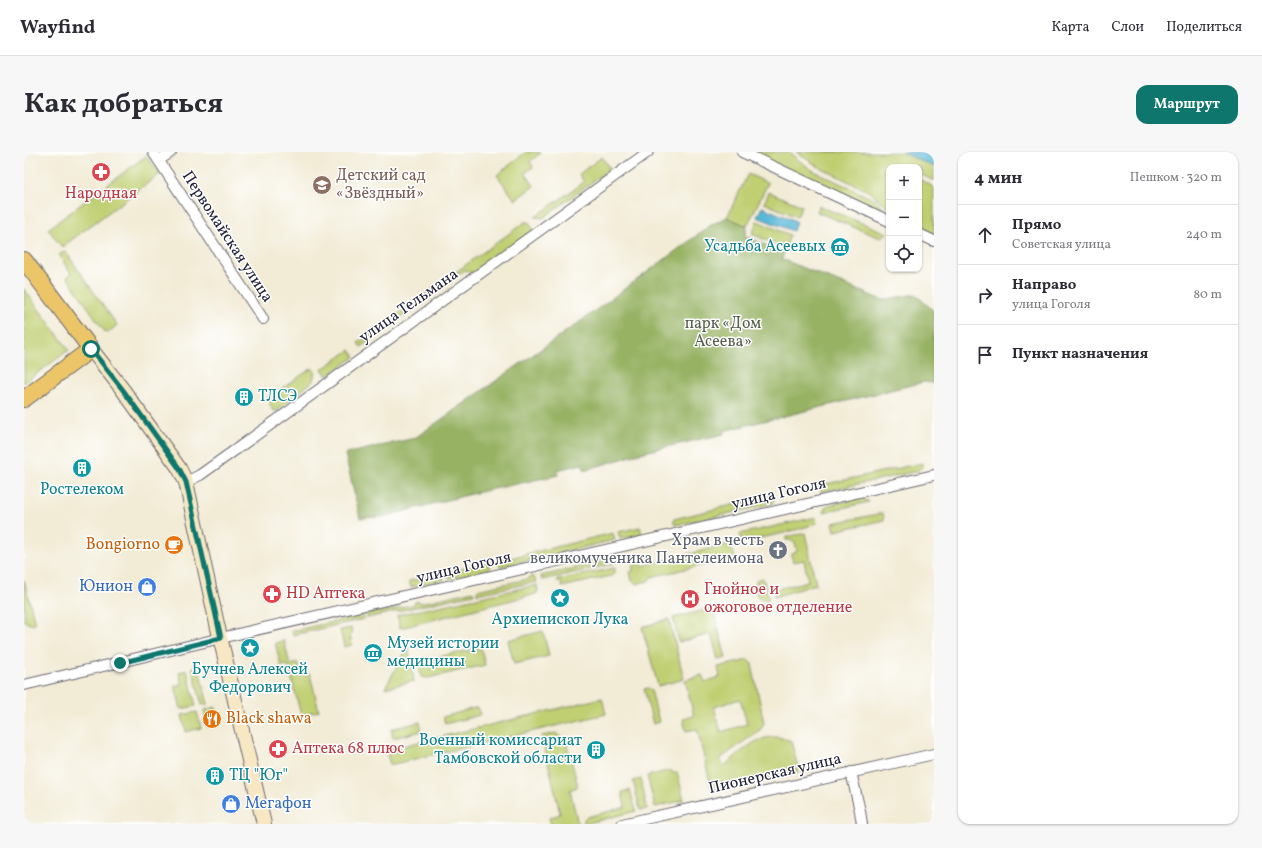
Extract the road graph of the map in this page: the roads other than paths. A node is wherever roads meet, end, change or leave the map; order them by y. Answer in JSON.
{"nodes":[{"id":1,"x":171,"y":152,"type":"edge"},
{"id":2,"x":648,"y":152,"type":"edge"},
{"id":3,"x":742,"y":152,"type":"edge"},
{"id":4,"x":156,"y":156,"type":"edge"},
{"id":5,"x":886,"y":220,"type":"edge"},
{"id":6,"x":922,"y":236,"type":"edge"},
{"id":7,"x":934,"y":242,"type":"edge"},
{"id":8,"x":24,"y":260,"type":"edge"},
{"id":9,"x":263,"y":319,"type":"dead end"},
{"id":10,"x":91,"y":349,"type":"junction"},
{"id":11,"x":24,"y":399,"type":"edge"},
{"id":12,"x":934,"y":475,"type":"edge"},
{"id":13,"x":186,"y":482,"type":"junction"},
{"id":14,"x":221,"y":638,"type":"junction"},
{"id":15,"x":24,"y":685,"type":"edge"},
{"id":16,"x":934,"y":754,"type":"edge"},
{"id":17,"x":851,"y":772,"type":"junction"},
{"id":18,"x":264,"y":824,"type":"edge"},
{"id":19,"x":622,"y":824,"type":"edge"},
{"id":20,"x":862,"y":824,"type":"edge"}],
"edges":[{"from":1,"to":4,"type":"street"},
{"from":2,"to":13,"type":"street","name":"улица Тельмана"},
{"from":3,"to":5,"type":"street"},
{"from":4,"to":9,"type":"street","name":"Первомайская улица"},
{"from":6,"to":7,"type":"street"},
{"from":8,"to":10,"type":"main road"},
{"from":10,"to":11,"type":"main road"},
{"from":10,"to":13,"type":"main road"},
{"from":12,"to":14,"type":"street","name":"улица Гоголя"},
{"from":13,"to":14,"type":"main road"},
{"from":14,"to":15,"type":"street","name":"улица Гоголя"},
{"from":14,"to":18,"type":"main road"},
{"from":16,"to":17,"type":"street","name":"Пионерская улица"},
{"from":17,"to":19,"type":"street","name":"Пионерская улица"},
{"from":17,"to":20,"type":"street"}]}
